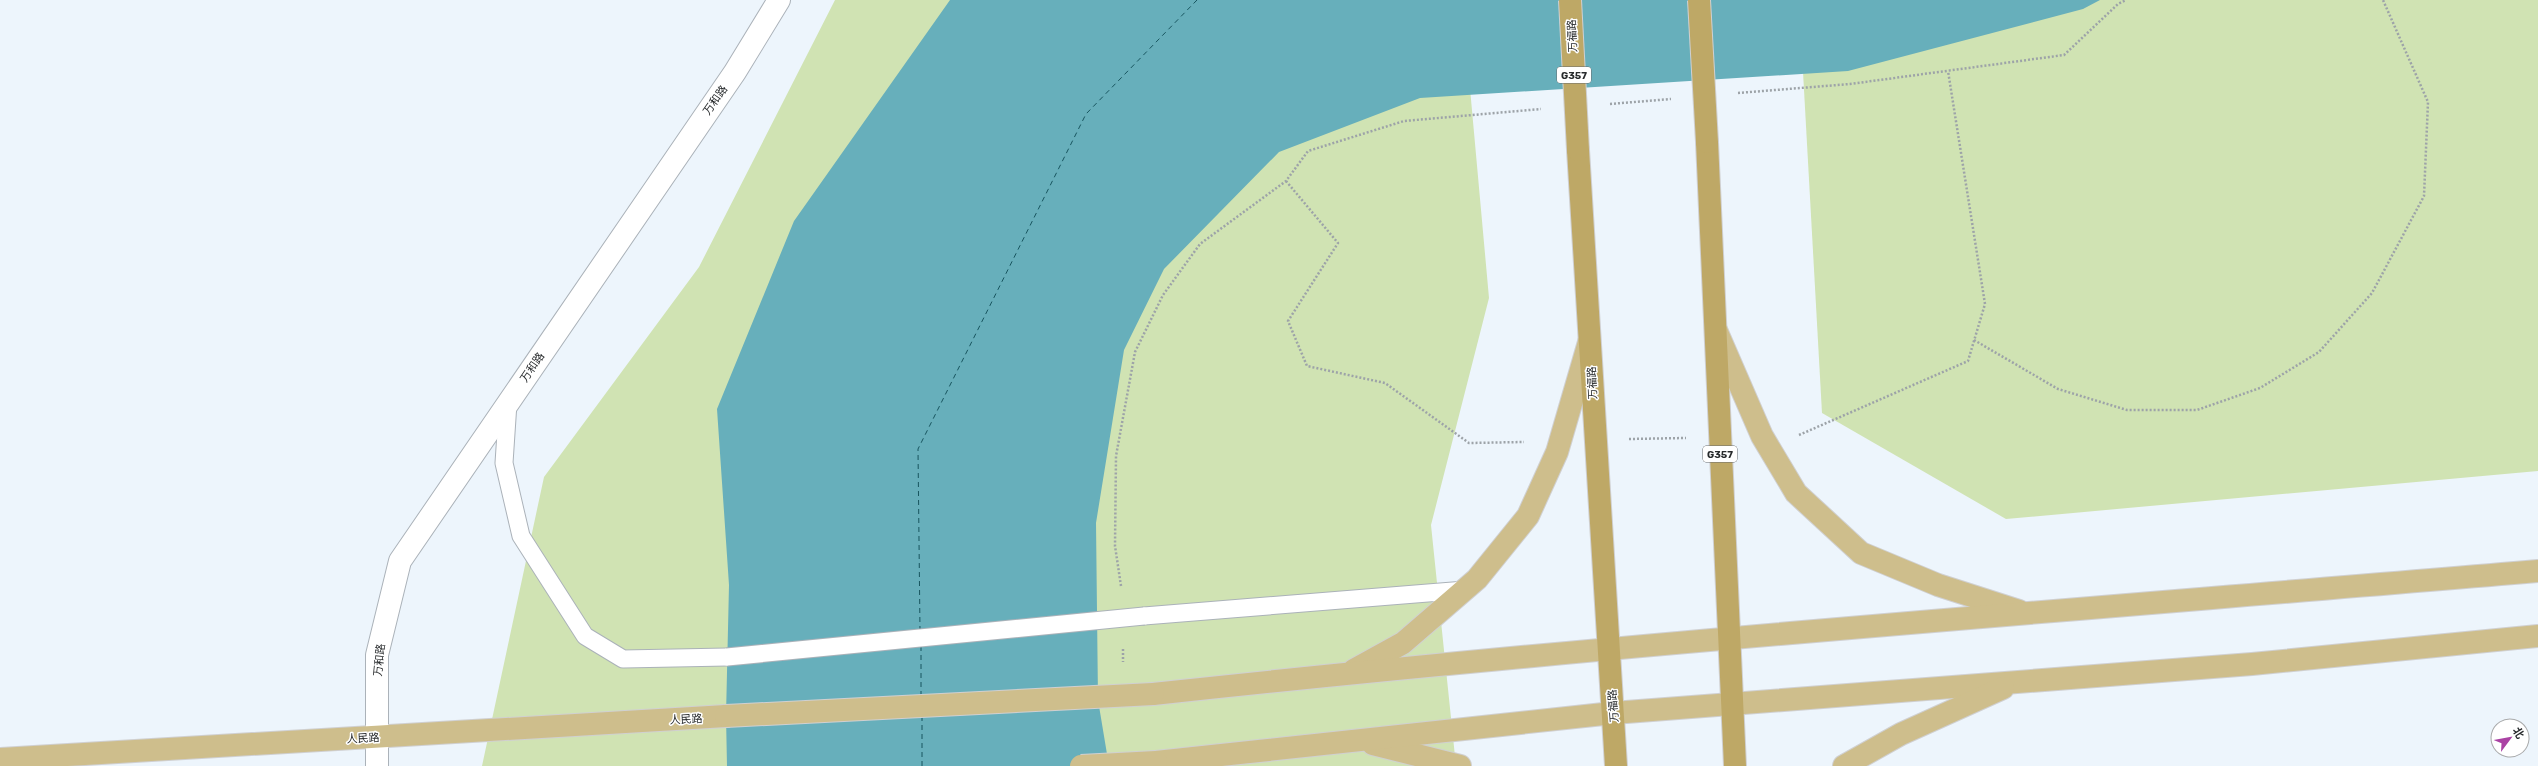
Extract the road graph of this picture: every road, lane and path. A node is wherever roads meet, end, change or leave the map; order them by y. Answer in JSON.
{"nodes":[{"id":1,"x":779,"y":0,"type":"edge"},
{"id":2,"x":1570,"y":0,"type":"edge"},
{"id":3,"x":1699,"y":0,"type":"edge"},
{"id":4,"x":2126,"y":0,"type":"edge"},
{"id":5,"x":2383,"y":0,"type":"edge"},
{"id":6,"x":1948,"y":70,"type":"junction"},
{"id":7,"x":1730,"y":94,"type":"dead end"},
{"id":8,"x":1675,"y":98,"type":"dead end"},
{"id":9,"x":1603,"y":104,"type":"dead end"},
{"id":10,"x":1547,"y":109,"type":"dead end"},
{"id":11,"x":1286,"y":181,"type":"junction"},
{"id":12,"x":1714,"y":325,"type":"junction"},
{"id":13,"x":1590,"y":339,"type":"junction"},
{"id":14,"x":1974,"y":340,"type":"junction"},
{"id":15,"x":508,"y":402,"type":"junction"},
{"id":16,"x":1762,"y":436,"type":"junction"},
{"id":17,"x":1719,"y":437,"type":"junction"},
{"id":18,"x":1596,"y":440,"type":"junction"},
{"id":19,"x":1560,"y":441,"type":"junction"},
{"id":20,"x":2538,"y":571,"type":"edge"},
{"id":21,"x":1465,"y":590,"type":"junction"},
{"id":22,"x":1122,"y":592,"type":"dead end"},
{"id":23,"x":2030,"y":614,"type":"junction"},
{"id":24,"x":2538,"y":636,"type":"edge"},
{"id":25,"x":1728,"y":640,"type":"junction"},
{"id":26,"x":1123,"y":648,"type":"dead end"},
{"id":27,"x":1608,"y":650,"type":"junction"},
{"id":28,"x":1123,"y":664,"type":"dead end"},
{"id":29,"x":1348,"y":673,"type":"junction"},
{"id":30,"x":2017,"y":682,"type":"junction"},
{"id":31,"x":1731,"y":704,"type":"junction"},
{"id":32,"x":1613,"y":713,"type":"junction"},
{"id":33,"x":376,"y":737,"type":"junction"},
{"id":34,"x":1358,"y":740,"type":"junction"},
{"id":35,"x":0,"y":759,"type":"edge"},
{"id":36,"x":377,"y":766,"type":"edge"},
{"id":37,"x":1081,"y":766,"type":"edge"},
{"id":38,"x":1460,"y":766,"type":"edge"},
{"id":39,"x":1616,"y":766,"type":"edge"},
{"id":40,"x":1735,"y":766,"type":"edge"},
{"id":41,"x":1844,"y":766,"type":"edge"}],
"edges":[{"from":1,"to":15,"type":"street","name":"万和路"},
{"from":2,"to":13,"type":"highway","name":"万福路","number":"G357","bridge":true},
{"from":3,"to":12,"type":"highway","number":"G357","bridge":true},
{"from":4,"to":6,"type":"path"},
{"from":5,"to":14,"type":"path"},
{"from":6,"to":7,"type":"path"},
{"from":6,"to":14,"type":"path"},
{"from":8,"to":9,"type":"path"},
{"from":10,"to":11,"type":"path"},
{"from":11,"to":19,"type":"path"},
{"from":11,"to":22,"type":"path"},
{"from":12,"to":16,"type":"main road"},
{"from":12,"to":17,"type":"highway","number":"G357"},
{"from":13,"to":18,"type":"highway","name":"万福路","number":"G357"},
{"from":13,"to":19,"type":"main road"},
{"from":14,"to":16,"type":"path"},
{"from":15,"to":21,"type":"lane","bridge":true},
{"from":15,"to":33,"type":"street","name":"万和路"},
{"from":16,"to":23,"type":"main road"},
{"from":17,"to":18,"type":"path"},
{"from":17,"to":25,"type":"highway","number":"G357"},
{"from":18,"to":27,"type":"highway","name":"万福路","number":"G357"},
{"from":19,"to":21,"type":"main road"},
{"from":20,"to":23,"type":"main road","name":"人民路"},
{"from":21,"to":29,"type":"main road"},
{"from":23,"to":25,"type":"main road","name":"人民路"},
{"from":24,"to":30,"type":"main road"},
{"from":25,"to":27,"type":"main road","name":"人民路"},
{"from":25,"to":31,"type":"highway","number":"G357"},
{"from":26,"to":28,"type":"path"},
{"from":27,"to":29,"type":"main road","name":"人民路"},
{"from":27,"to":32,"type":"highway","name":"万福路","number":"G357"},
{"from":29,"to":33,"type":"main road","name":"人民路","bridge":true},
{"from":30,"to":31,"type":"main road"},
{"from":30,"to":41,"type":"main road"},
{"from":31,"to":32,"type":"main road"},
{"from":31,"to":40,"type":"highway","number":"G357"},
{"from":32,"to":34,"type":"main road"},
{"from":32,"to":39,"type":"highway","name":"万福路","number":"G357"},
{"from":33,"to":35,"type":"main road","name":"人民路"},
{"from":33,"to":36,"type":"street","name":"万和路"},
{"from":34,"to":37,"type":"main road","bridge":true},
{"from":34,"to":38,"type":"main road"}]}
